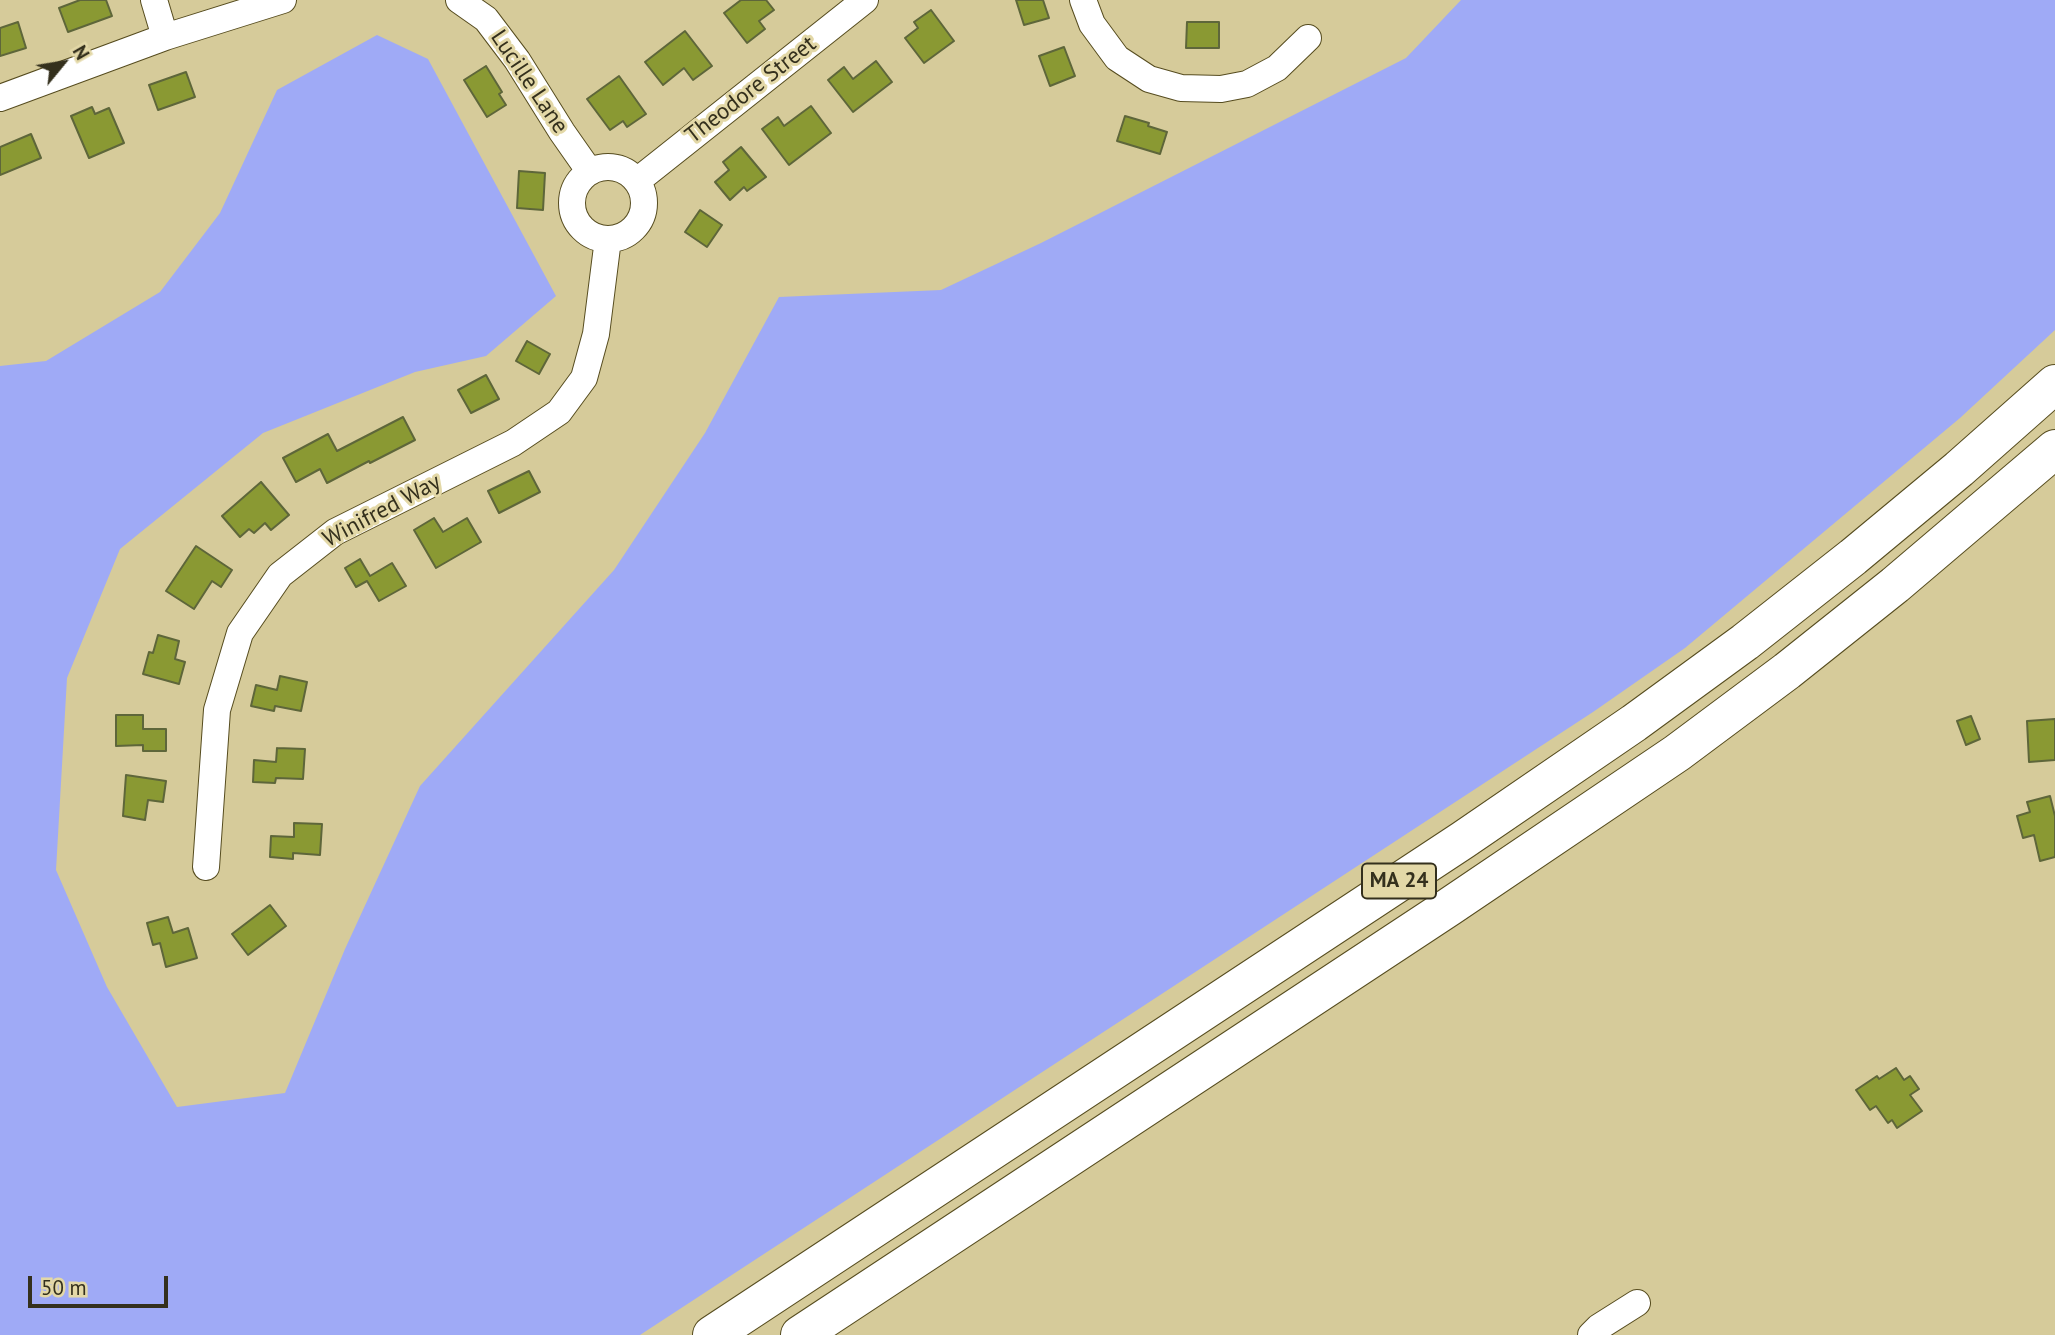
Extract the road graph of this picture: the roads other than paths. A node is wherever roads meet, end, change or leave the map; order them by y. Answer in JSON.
{"nodes":[{"id":1,"x":154,"y":0,"type":"edge"},
{"id":2,"x":283,"y":0,"type":"edge"},
{"id":3,"x":459,"y":0,"type":"edge"},
{"id":4,"x":865,"y":0,"type":"edge"},
{"id":5,"x":1083,"y":0,"type":"edge"},
{"id":6,"x":165,"y":37,"type":"junction"},
{"id":7,"x":1308,"y":38,"type":"dead end"},
{"id":8,"x":0,"y":98,"type":"edge"},
{"id":9,"x":590,"y":172,"type":"junction"},
{"id":10,"x":637,"y":181,"type":"junction"},
{"id":11,"x":608,"y":239,"type":"junction"},
{"id":12,"x":2055,"y":384,"type":"edge"},
{"id":13,"x":2055,"y":449,"type":"edge"},
{"id":14,"x":206,"y":867,"type":"dead end"},
{"id":15,"x":1637,"y":1303,"type":"dead end"},
{"id":16,"x":712,"y":1335,"type":"edge"},
{"id":17,"x":800,"y":1335,"type":"edge"},
{"id":18,"x":1591,"y":1335,"type":"edge"}],
"edges":[{"from":1,"to":6,"type":"street"},
{"from":2,"to":6,"type":"street"},
{"from":3,"to":9,"type":"street","name":"Lucille Lane"},
{"from":4,"to":10,"type":"street","name":"Theodore Street"},
{"from":5,"to":7,"type":"street"},
{"from":6,"to":8,"type":"street"},
{"from":9,"to":10,"type":"street"},
{"from":9,"to":11,"type":"street"},
{"from":10,"to":11,"type":"street"},
{"from":11,"to":14,"type":"street","name":"Winifred Way"},
{"from":12,"to":16,"type":"highway","number":"MA 24"},
{"from":13,"to":17,"type":"highway","number":"MA 24"},
{"from":15,"to":18,"type":"street"}]}
